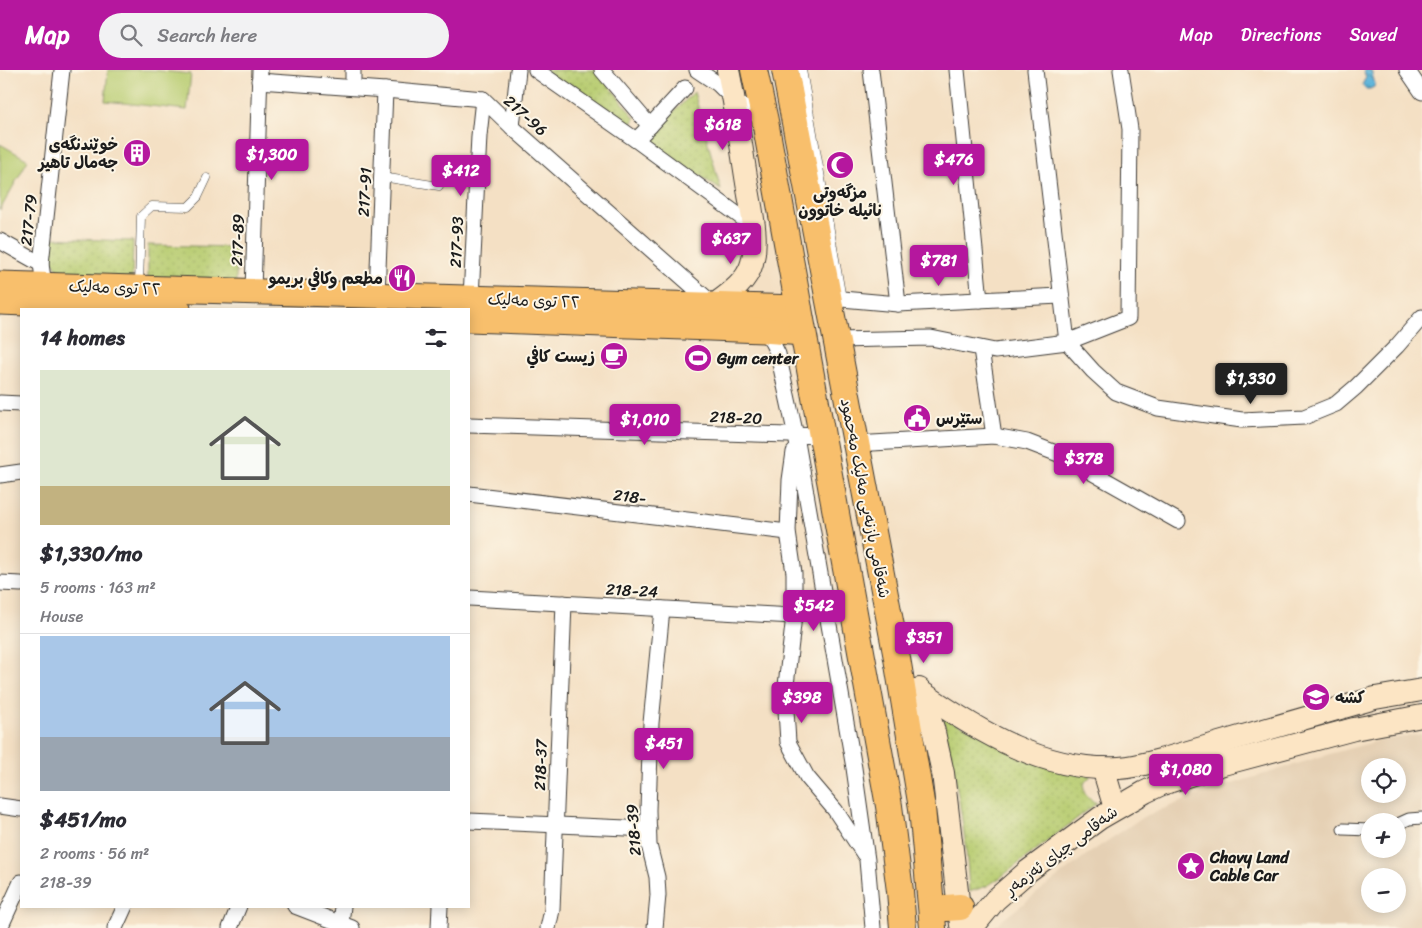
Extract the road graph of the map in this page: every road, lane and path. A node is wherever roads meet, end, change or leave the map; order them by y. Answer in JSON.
{"nodes":[{"id":1,"x":62,"y":70,"type":"edge"},
{"id":2,"x":353,"y":70,"type":"edge"},
{"id":3,"x":518,"y":70,"type":"edge"},
{"id":4,"x":536,"y":70,"type":"edge"},
{"id":5,"x":602,"y":70,"type":"edge"},
{"id":6,"x":697,"y":70,"type":"edge"},
{"id":7,"x":728,"y":70,"type":"edge"},
{"id":8,"x":754,"y":70,"type":"edge"},
{"id":9,"x":785,"y":70,"type":"edge"},
{"id":10,"x":802,"y":70,"type":"edge"},
{"id":11,"x":871,"y":70,"type":"edge"},
{"id":12,"x":957,"y":70,"type":"edge"},
{"id":13,"x":1035,"y":70,"type":"edge"},
{"id":14,"x":1122,"y":70,"type":"edge"},
{"id":15,"x":1407,"y":70,"type":"edge"},
{"id":16,"x":260,"y":76,"type":"edge"},
{"id":17,"x":353,"y":87,"type":"junction"},
{"id":18,"x":685,"y":88,"type":"dead end"},
{"id":19,"x":385,"y":90,"type":"junction"},
{"id":20,"x":1422,"y":92,"type":"edge"},
{"id":21,"x":483,"y":99,"type":"junction"},
{"id":22,"x":735,"y":101,"type":"junction"},
{"id":23,"x":765,"y":121,"type":"junction"},
{"id":24,"x":650,"y":126,"type":"junction"},
{"id":25,"x":512,"y":127,"type":"junction"},
{"id":26,"x":636,"y":140,"type":"junction"},
{"id":27,"x":382,"y":177,"type":"junction"},
{"id":28,"x":207,"y":178,"type":"dead end"},
{"id":29,"x":439,"y":186,"type":"dead end"},
{"id":30,"x":753,"y":226,"type":"junction"},
{"id":31,"x":0,"y":241,"type":"edge"},
{"id":32,"x":42,"y":275,"type":"junction"},
{"id":33,"x":0,"y":284,"type":"edge"},
{"id":34,"x":253,"y":291,"type":"junction"},
{"id":35,"x":377,"y":295,"type":"junction"},
{"id":36,"x":1060,"y":296,"type":"junction"},
{"id":37,"x":980,"y":300,"type":"junction"},
{"id":38,"x":139,"y":301,"type":"edge"},
{"id":39,"x":0,"y":302,"type":"edge"},
{"id":40,"x":835,"y":303,"type":"junction"},
{"id":41,"x":898,"y":304,"type":"junction"},
{"id":42,"x":714,"y":305,"type":"junction"},
{"id":43,"x":173,"y":308,"type":"edge"},
{"id":44,"x":463,"y":308,"type":"edge"},
{"id":45,"x":799,"y":308,"type":"junction"},
{"id":46,"x":470,"y":309,"type":"edge"},
{"id":47,"x":1422,"y":317,"type":"edge"},
{"id":48,"x":763,"y":330,"type":"junction"},
{"id":49,"x":803,"y":333,"type":"junction"},
{"id":50,"x":836,"y":340,"type":"junction"},
{"id":51,"x":1067,"y":342,"type":"junction"},
{"id":52,"x":981,"y":349,"type":"junction"},
{"id":53,"x":0,"y":403,"type":"edge"},
{"id":54,"x":20,"y":404,"type":"edge"},
{"id":55,"x":470,"y":426,"type":"edge"},
{"id":56,"x":809,"y":436,"type":"junction"},
{"id":57,"x":994,"y":436,"type":"junction"},
{"id":58,"x":855,"y":444,"type":"junction"},
{"id":59,"x":20,"y":472,"type":"edge"},
{"id":60,"x":0,"y":475,"type":"edge"},
{"id":61,"x":470,"y":494,"type":"edge"},
{"id":62,"x":1178,"y":521,"type":"dead end"},
{"id":63,"x":788,"y":532,"type":"junction"},
{"id":64,"x":0,"y":583,"type":"edge"},
{"id":65,"x":20,"y":584,"type":"edge"},
{"id":66,"x":470,"y":598,"type":"edge"},
{"id":67,"x":564,"y":603,"type":"junction"},
{"id":68,"x":662,"y":609,"type":"junction"},
{"id":69,"x":794,"y":616,"type":"junction"},
{"id":70,"x":896,"y":658,"type":"junction"},
{"id":71,"x":1422,"y":690,"type":"edge"},
{"id":72,"x":920,"y":691,"type":"junction"},
{"id":73,"x":1422,"y":716,"type":"edge"},
{"id":74,"x":1103,"y":768,"type":"junction"},
{"id":75,"x":0,"y":806,"type":"edge"},
{"id":76,"x":1115,"y":808,"type":"junction"},
{"id":77,"x":20,"y":809,"type":"edge"},
{"id":78,"x":1422,"y":818,"type":"edge"},
{"id":79,"x":1406,"y":820,"type":"edge"},
{"id":80,"x":470,"y":821,"type":"edge"},
{"id":81,"x":555,"y":825,"type":"junction"},
{"id":82,"x":649,"y":829,"type":"junction"},
{"id":83,"x":1343,"y":829,"type":"dead end"},
{"id":84,"x":1361,"y":830,"type":"edge"},
{"id":85,"x":867,"y":860,"type":"junction"},
{"id":86,"x":20,"y":884,"type":"edge"},
{"id":87,"x":124,"y":908,"type":"edge"},
{"id":88,"x":237,"y":908,"type":"edge"},
{"id":89,"x":300,"y":908,"type":"edge"},
{"id":90,"x":343,"y":908,"type":"edge"},
{"id":91,"x":440,"y":908,"type":"edge"},
{"id":92,"x":933,"y":918,"type":"edge"},
{"id":93,"x":1,"y":921,"type":"edge"},
{"id":94,"x":964,"y":921,"type":"edge"},
{"id":95,"x":346,"y":926,"type":"edge"},
{"id":96,"x":115,"y":928,"type":"edge"},
{"id":97,"x":230,"y":928,"type":"edge"},
{"id":98,"x":439,"y":928,"type":"edge"},
{"id":99,"x":548,"y":928,"type":"edge"},
{"id":100,"x":655,"y":928,"type":"edge"},
{"id":101,"x":873,"y":928,"type":"edge"},
{"id":102,"x":903,"y":928,"type":"edge"}],
"edges":[{"from":1,"to":32,"type":"street","name":"217-79"},
{"from":2,"to":17,"type":"street"},
{"from":3,"to":25,"type":"street"},
{"from":4,"to":26,"type":"street"},
{"from":5,"to":24,"type":"street"},
{"from":6,"to":22,"type":"street"},
{"from":7,"to":22,"type":"main road"},
{"from":8,"to":23,"type":"highway","name":"شەقامی بازنەیی مەلیک مەحمود"},
{"from":9,"to":40,"type":"highway","name":"شەقامی بازنەیی مەلیک مەحمود"},
{"from":10,"to":40,"type":"lane"},
{"from":11,"to":41,"type":"street"},
{"from":12,"to":37,"type":"street"},
{"from":13,"to":36,"type":"street"},
{"from":14,"to":51,"type":"street"},
{"from":15,"to":20,"type":"street"},
{"from":16,"to":17,"type":"street","name":"217-96"},
{"from":16,"to":34,"type":"street","name":"217-89"},
{"from":17,"to":19,"type":"street","name":"217-96"},
{"from":18,"to":24,"type":"street"},
{"from":19,"to":21,"type":"street","name":"217-96"},
{"from":19,"to":27,"type":"street","name":"217-91"},
{"from":21,"to":25,"type":"street","name":"217-96"},
{"from":21,"to":46,"type":"street","name":"217-93"},
{"from":22,"to":23,"type":"street"},
{"from":22,"to":30,"type":"main road"},
{"from":23,"to":45,"type":"highway","name":"شەقامی بازنەیی مەلیک مەحمود"},
{"from":24,"to":26,"type":"street"},
{"from":25,"to":42,"type":"street","name":"217-96"},
{"from":26,"to":30,"type":"street"},
{"from":27,"to":29,"type":"lane"},
{"from":27,"to":35,"type":"street","name":"217-91"},
{"from":28,"to":38,"type":"lane"},
{"from":30,"to":42,"type":"main road"},
{"from":31,"to":32,"type":"street"},
{"from":32,"to":33,"type":"main road","name":"٢٢ توی مەلیک"},
{"from":32,"to":38,"type":"main road","name":"٢٢ توی مەلیک"},
{"from":34,"to":35,"type":"main road","name":"٢٢ توی مەلیک"},
{"from":34,"to":38,"type":"main road","name":"٢٢ توی مەلیک"},
{"from":35,"to":44,"type":"main road","name":"٢٢ توی مەلیک"},
{"from":36,"to":37,"type":"street"},
{"from":36,"to":51,"type":"street"},
{"from":37,"to":41,"type":"street"},
{"from":38,"to":39,"type":"main road","name":"٢٢ توی مەلیک"},
{"from":38,"to":43,"type":"main road","name":"٢٢ توی مەلیک"},
{"from":40,"to":41,"type":"street"},
{"from":40,"to":50,"type":"highway","name":"شەقامی بازنەیی مەلیک مەحمود"},
{"from":42,"to":45,"type":"main road","name":"٢٢ توی مەلیک"},
{"from":42,"to":46,"type":"main road","name":"٢٢ توی مەلیک"},
{"from":45,"to":49,"type":"highway","name":"شەقامی بازنەیی مەلیک مەحمود"},
{"from":46,"to":48,"type":"main road","name":"٢٢ توی مەلیک"},
{"from":47,"to":51,"type":"street"},
{"from":48,"to":49,"type":"main road","name":"٢٢ توی مەلیک"},
{"from":48,"to":56,"type":"street"},
{"from":49,"to":56,"type":"highway","name":"شەقامی بازنەیی مەلیک مەحمود"},
{"from":50,"to":52,"type":"street"},
{"from":50,"to":58,"type":"highway","name":"شەقامی بازنەیی مەلیک مەحمود"},
{"from":51,"to":52,"type":"street"},
{"from":52,"to":57,"type":"street"},
{"from":53,"to":54,"type":"street"},
{"from":55,"to":56,"type":"street","name":"218-20"},
{"from":56,"to":63,"type":"street"},
{"from":56,"to":85,"type":"street"},
{"from":56,"to":102,"type":"highway","name":"شەقامی بازنەیی مەلیک مەحمود"},
{"from":57,"to":58,"type":"street"},
{"from":57,"to":62,"type":"street"},
{"from":58,"to":70,"type":"highway","name":"شەقامی بازنەیی مەلیک مەحمود"},
{"from":59,"to":60,"type":"street"},
{"from":61,"to":63,"type":"street","name":"218-"},
{"from":63,"to":69,"type":"street"},
{"from":64,"to":65,"type":"street"},
{"from":66,"to":67,"type":"street","name":"218-24"},
{"from":67,"to":68,"type":"street","name":"218-24"},
{"from":67,"to":81,"type":"street","name":"218-37"},
{"from":68,"to":69,"type":"street","name":"218-24"},
{"from":68,"to":82,"type":"street","name":"218-39"},
{"from":69,"to":85,"type":"street"},
{"from":70,"to":72,"type":"main road"},
{"from":70,"to":92,"type":"highway","name":"شەقامی بازنەیی مەلیک مەحمود"},
{"from":71,"to":74,"type":"main road"},
{"from":72,"to":74,"type":"main road"},
{"from":72,"to":94,"type":"main road"},
{"from":73,"to":76,"type":"main road","name":"شەقامی چیای ئەزمەڕ"},
{"from":74,"to":76,"type":"main road"},
{"from":75,"to":77,"type":"street"},
{"from":76,"to":94,"type":"main road","name":"شەقامی چیای ئەزمەڕ"},
{"from":78,"to":79,"type":"street"},
{"from":80,"to":81,"type":"street"},
{"from":81,"to":82,"type":"street"},
{"from":81,"to":99,"type":"street","name":"218-37"},
{"from":82,"to":100,"type":"street","name":"218-39"},
{"from":83,"to":84,"type":"street"},
{"from":85,"to":101,"type":"street"},
{"from":86,"to":93,"type":"street"},
{"from":87,"to":96,"type":"street"},
{"from":88,"to":97,"type":"street"},
{"from":89,"to":95,"type":"street"},
{"from":90,"to":95,"type":"street"},
{"from":91,"to":98,"type":"street"},
{"from":92,"to":94,"type":"highway"}]}
